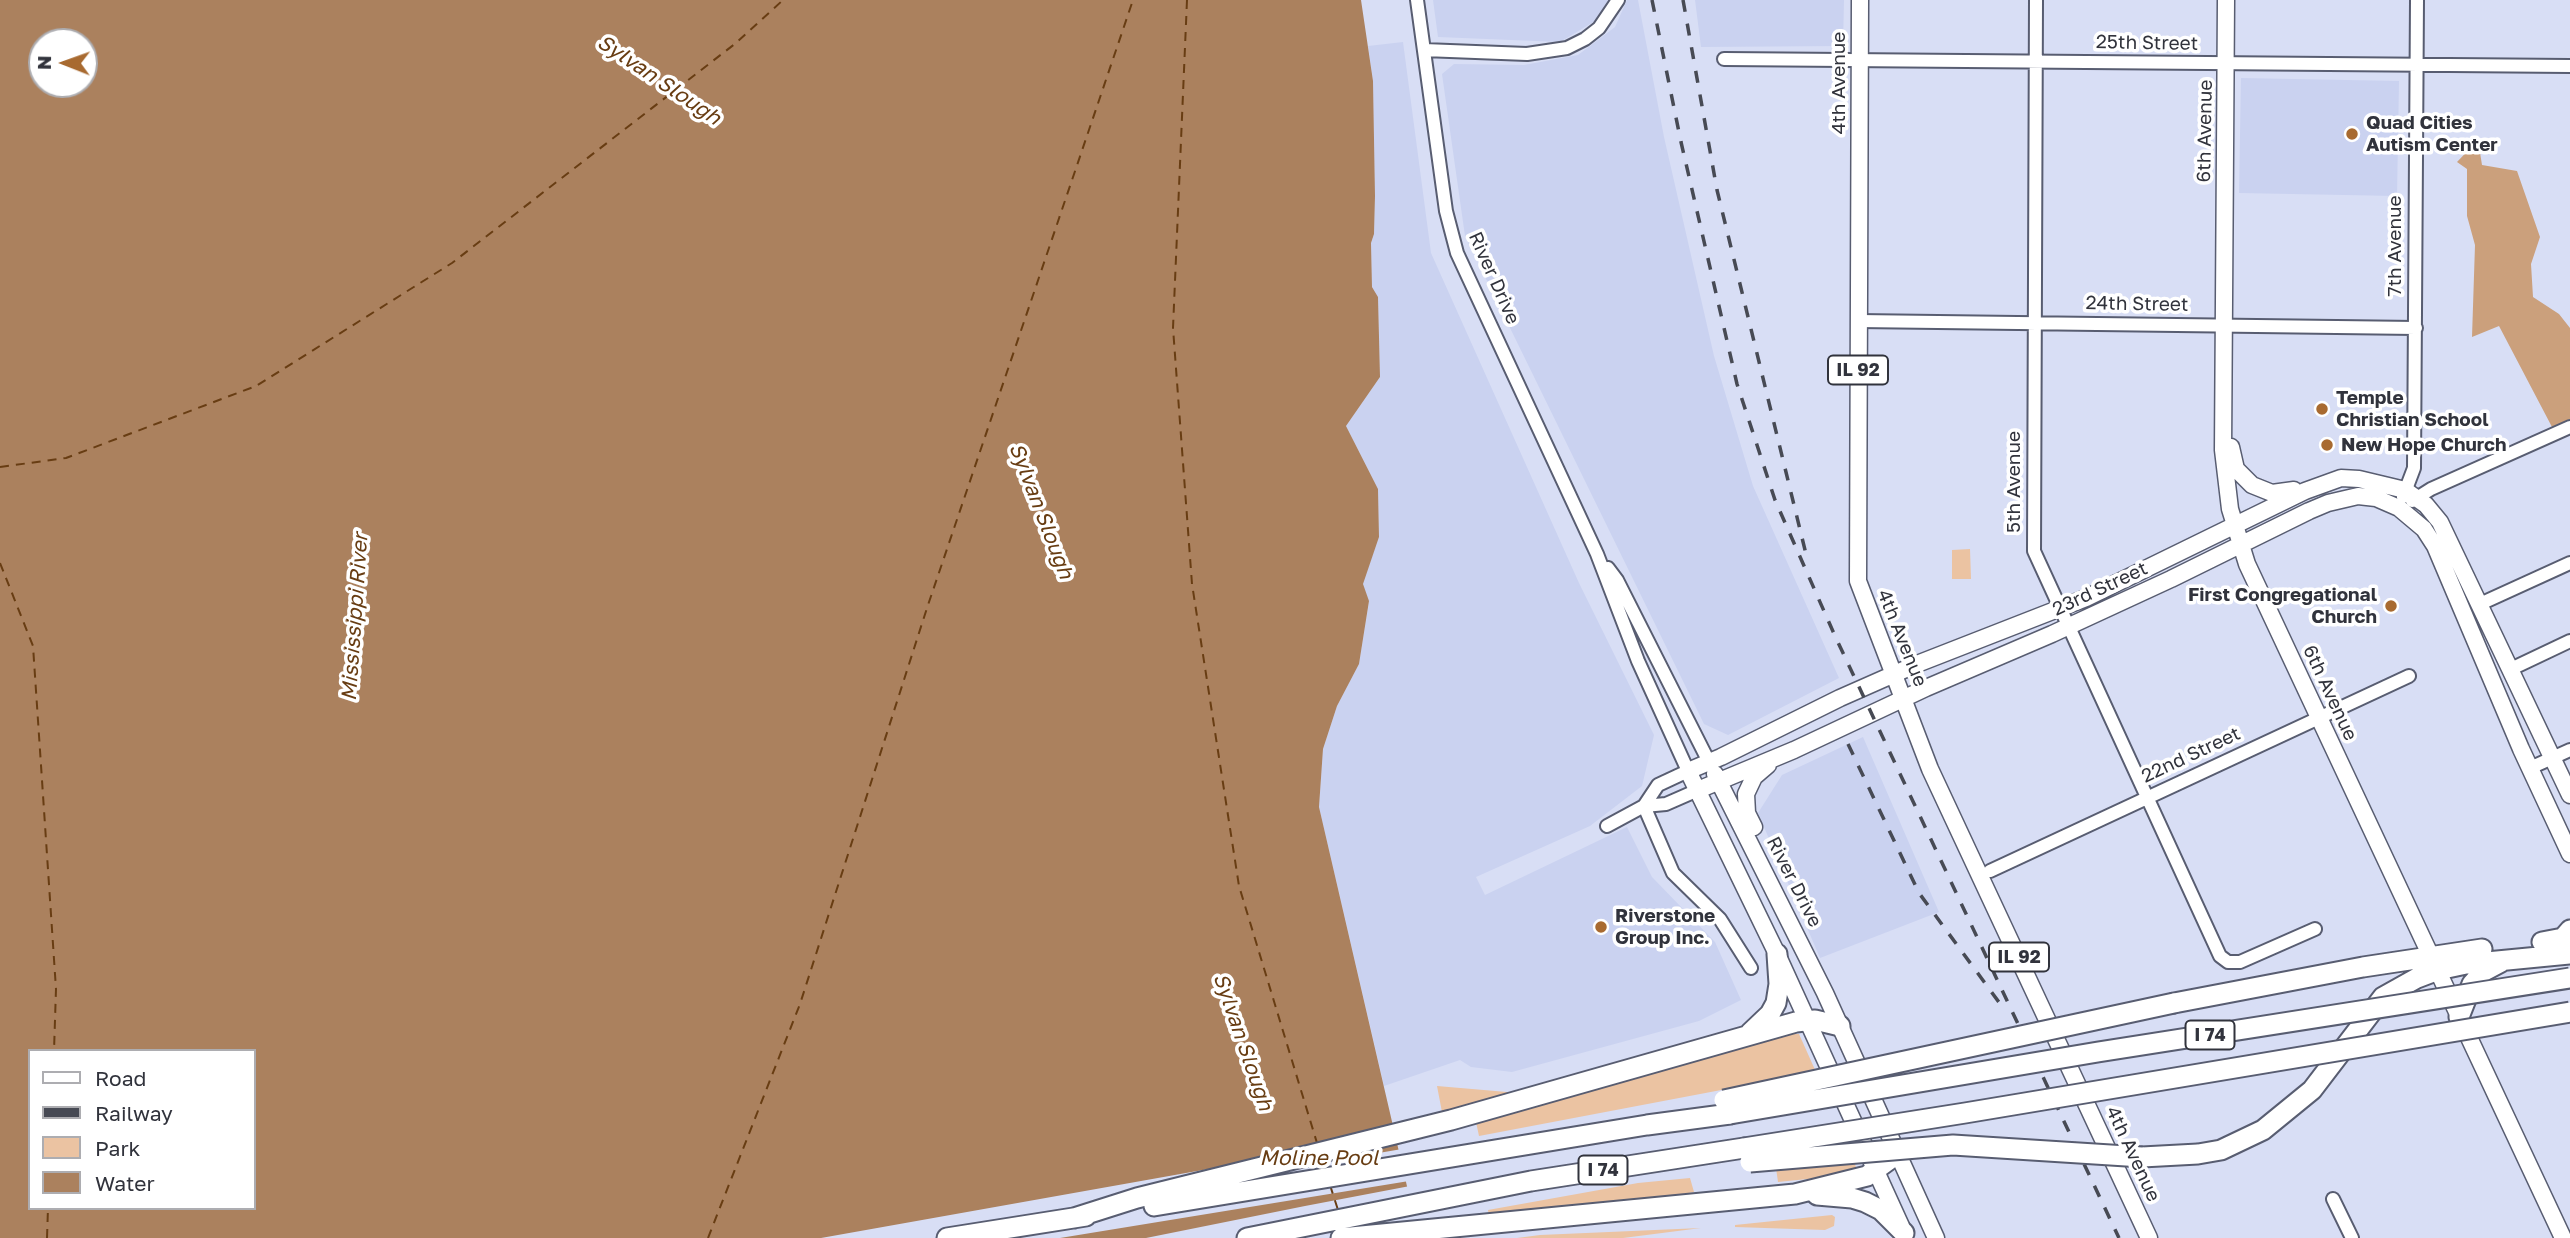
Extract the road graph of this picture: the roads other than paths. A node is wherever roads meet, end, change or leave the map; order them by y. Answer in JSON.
{"nodes":[{"id":1,"x":1417,"y":0,"type":"edge"},
{"id":2,"x":1618,"y":0,"type":"edge"},
{"id":3,"x":1860,"y":0,"type":"edge"},
{"id":4,"x":2036,"y":0,"type":"edge"},
{"id":5,"x":2226,"y":0,"type":"edge"},
{"id":6,"x":2417,"y":0,"type":"edge"},
{"id":7,"x":1424,"y":50,"type":"junction"},
{"id":8,"x":1724,"y":59,"type":"dead end"},
{"id":9,"x":1860,"y":60,"type":"junction"},
{"id":10,"x":2036,"y":61,"type":"junction"},
{"id":11,"x":2226,"y":64,"type":"junction"},
{"id":12,"x":2417,"y":65,"type":"junction"},
{"id":13,"x":2570,"y":66,"type":"edge"},
{"id":14,"x":1858,"y":321,"type":"junction"},
{"id":15,"x":2034,"y":323,"type":"junction"},
{"id":16,"x":2224,"y":325,"type":"junction"},
{"id":17,"x":2416,"y":328,"type":"junction"},
{"id":18,"x":2224,"y":391,"type":"junction"},
{"id":19,"x":2570,"y":427,"type":"edge"},
{"id":20,"x":2341,"y":478,"type":"junction"},
{"id":21,"x":2411,"y":494,"type":"junction"},
{"id":22,"x":2399,"y":508,"type":"junction"},
{"id":23,"x":2235,"y":525,"type":"junction"},
{"id":24,"x":2241,"y":544,"type":"junction"},
{"id":25,"x":1597,"y":554,"type":"junction"},
{"id":26,"x":2570,"y":563,"type":"edge"},
{"id":27,"x":2480,"y":604,"type":"junction"},
{"id":28,"x":2059,"y":608,"type":"junction"},
{"id":29,"x":2068,"y":627,"type":"junction"},
{"id":30,"x":2570,"y":640,"type":"edge"},
{"id":31,"x":2511,"y":669,"type":"junction"},
{"id":32,"x":1894,"y":674,"type":"junction"},
{"id":33,"x":2409,"y":676,"type":"dead end"},
{"id":34,"x":1904,"y":698,"type":"junction"},
{"id":35,"x":2318,"y":717,"type":"junction"},
{"id":36,"x":1794,"y":750,"type":"junction"},
{"id":37,"x":2570,"y":750,"type":"edge"},
{"id":38,"x":2552,"y":758,"type":"junction"},
{"id":39,"x":1709,"y":762,"type":"junction"},
{"id":40,"x":2530,"y":768,"type":"junction"},
{"id":41,"x":1688,"y":771,"type":"junction"},
{"id":42,"x":1719,"y":780,"type":"junction"},
{"id":43,"x":1698,"y":790,"type":"junction"},
{"id":44,"x":2570,"y":795,"type":"edge"},
{"id":45,"x":2147,"y":798,"type":"junction"},
{"id":46,"x":1644,"y":806,"type":"junction"},
{"id":47,"x":1607,"y":826,"type":"dead end"},
{"id":48,"x":2570,"y":854,"type":"edge"},
{"id":49,"x":1990,"y":871,"type":"dead end"},
{"id":50,"x":1791,"y":923,"type":"junction"},
{"id":51,"x":2315,"y":929,"type":"dead end"},
{"id":52,"x":2570,"y":930,"type":"edge"},
{"id":53,"x":2570,"y":940,"type":"edge"},
{"id":54,"x":2542,"y":942,"type":"junction"},
{"id":55,"x":1777,"y":954,"type":"junction"},
{"id":56,"x":2570,"y":954,"type":"edge"},
{"id":57,"x":2505,"y":960,"type":"junction"},
{"id":58,"x":2434,"y":963,"type":"junction"},
{"id":59,"x":1751,"y":968,"type":"dead end"},
{"id":60,"x":2570,"y":978,"type":"edge"},
{"id":61,"x":2570,"y":1012,"type":"edge"},
{"id":62,"x":2459,"y":1017,"type":"junction"},
{"id":63,"x":1807,"y":1021,"type":"junction"},
{"id":64,"x":1840,"y":1026,"type":"junction"},
{"id":65,"x":1747,"y":1035,"type":"junction"},
{"id":66,"x":1727,"y":1107,"type":"junction"},
{"id":67,"x":1897,"y":1154,"type":"junction"},
{"id":68,"x":1747,"y":1155,"type":"junction"},
{"id":69,"x":1876,"y":1171,"type":"junction"},
{"id":70,"x":1795,"y":1194,"type":"junction"},
{"id":71,"x":2333,"y":1199,"type":"dead end"},
{"id":72,"x":1074,"y":1218,"type":"junction"},
{"id":73,"x":1905,"y":1235,"type":"edge"},
{"id":74,"x":947,"y":1238,"type":"edge"},
{"id":75,"x":1247,"y":1238,"type":"edge"},
{"id":76,"x":1341,"y":1238,"type":"edge"},
{"id":77,"x":1936,"y":1238,"type":"edge"},
{"id":78,"x":2149,"y":1238,"type":"edge"},
{"id":79,"x":2351,"y":1238,"type":"edge"},
{"id":80,"x":2563,"y":1238,"type":"edge"}],
"edges":[{"from":1,"to":7,"type":"street","name":"River Drive"},
{"from":2,"to":7,"type":"street"},
{"from":3,"to":9,"type":"main road","name":"4th Avenue","number":"IL 92"},
{"from":4,"to":10,"type":"street","name":"5th Avenue"},
{"from":5,"to":11,"type":"main road","name":"6th Avenue"},
{"from":6,"to":12,"type":"street","name":"7th Avenue"},
{"from":7,"to":25,"type":"street","name":"River Drive"},
{"from":8,"to":9,"type":"street","name":"25th Street"},
{"from":9,"to":10,"type":"street","name":"25th Street"},
{"from":9,"to":14,"type":"main road","name":"4th Avenue","number":"IL 92"},
{"from":10,"to":11,"type":"street","name":"25th Street"},
{"from":10,"to":15,"type":"street","name":"5th Avenue"},
{"from":11,"to":12,"type":"street","name":"25th Street"},
{"from":11,"to":16,"type":"main road","name":"6th Avenue"},
{"from":12,"to":13,"type":"street","name":"25th Street"},
{"from":12,"to":17,"type":"street","name":"7th Avenue"},
{"from":14,"to":15,"type":"street","name":"24th Street"},
{"from":14,"to":32,"type":"main road","name":"4th Avenue","number":"IL 92"},
{"from":15,"to":16,"type":"street","name":"24th Street"},
{"from":15,"to":28,"type":"street","name":"5th Avenue"},
{"from":16,"to":17,"type":"street","name":"24th Street"},
{"from":16,"to":18,"type":"main road","name":"6th Avenue"},
{"from":17,"to":21,"type":"street","name":"7th Avenue"},
{"from":18,"to":20,"type":"main road"},
{"from":18,"to":23,"type":"main road","name":"6th Avenue"},
{"from":19,"to":21,"type":"street"},
{"from":20,"to":21,"type":"main road","name":"23rd Street"},
{"from":20,"to":23,"type":"main road","name":"23rd Street"},
{"from":21,"to":22,"type":"street"},
{"from":21,"to":27,"type":"main road"},
{"from":22,"to":24,"type":"main road","name":"23rd Street"},
{"from":22,"to":40,"type":"main road"},
{"from":23,"to":24,"type":"main road","name":"6th Avenue"},
{"from":23,"to":28,"type":"main road","name":"23rd Street"},
{"from":24,"to":29,"type":"main road","name":"23rd Street"},
{"from":24,"to":35,"type":"main road","name":"6th Avenue"},
{"from":25,"to":39,"type":"street","name":"River Drive"},
{"from":25,"to":41,"type":"street","name":"River Drive"},
{"from":26,"to":27,"type":"street"},
{"from":27,"to":31,"type":"main road"},
{"from":28,"to":29,"type":"street","name":"5th Avenue"},
{"from":28,"to":32,"type":"main road","name":"23rd Street"},
{"from":29,"to":34,"type":"main road","name":"23rd Street"},
{"from":29,"to":45,"type":"street","name":"5th Avenue"},
{"from":30,"to":31,"type":"street"},
{"from":31,"to":38,"type":"main road"},
{"from":32,"to":34,"type":"main road","name":"4th Avenue","number":"IL 92"},
{"from":32,"to":39,"type":"main road","name":"23rd Street"},
{"from":33,"to":35,"type":"street","name":"22nd Street"},
{"from":34,"to":36,"type":"main road","name":"23rd Street"},
{"from":34,"to":78,"type":"main road","name":"4th Avenue","number":"IL 92"},
{"from":35,"to":45,"type":"street","name":"22nd Street"},
{"from":35,"to":58,"type":"main road","name":"6th Avenue"},
{"from":36,"to":42,"type":"main road","name":"23rd Street"},
{"from":36,"to":50,"type":"main road"},
{"from":37,"to":38,"type":"street"},
{"from":38,"to":40,"type":"street"},
{"from":38,"to":44,"type":"main road"},
{"from":39,"to":41,"type":"main road","name":"23rd Street"},
{"from":39,"to":42,"type":"main road","name":"River Drive"},
{"from":40,"to":48,"type":"main road"},
{"from":41,"to":43,"type":"main road","name":"River Drive"},
{"from":41,"to":46,"type":"street","name":"23rd Street"},
{"from":42,"to":43,"type":"main road","name":"23rd Street"},
{"from":42,"to":50,"type":"main road","name":"River Drive"},
{"from":43,"to":46,"type":"street","name":"23rd Street"},
{"from":43,"to":55,"type":"main road","name":"River Drive"},
{"from":45,"to":49,"type":"street","name":"22nd Street"},
{"from":45,"to":51,"type":"street","name":"5th Avenue"},
{"from":46,"to":47,"type":"street","name":"23rd Street"},
{"from":46,"to":59,"type":"street"},
{"from":50,"to":64,"type":"main road","name":"River Drive"},
{"from":52,"to":54,"type":"highway"},
{"from":53,"to":54,"type":"highway"},
{"from":54,"to":58,"type":"highway"},
{"from":55,"to":63,"type":"main road","name":"River Drive"},
{"from":55,"to":65,"type":"highway"},
{"from":56,"to":57,"type":"highway"},
{"from":57,"to":58,"type":"highway"},
{"from":57,"to":62,"type":"highway"},
{"from":58,"to":62,"type":"main road","name":"6th Avenue"},
{"from":58,"to":66,"type":"highway","bridge":true},
{"from":58,"to":68,"type":"highway","bridge":true},
{"from":60,"to":66,"type":"highway","number":"I 74","bridge":true},
{"from":61,"to":68,"type":"highway","number":"I 74","bridge":true},
{"from":62,"to":80,"type":"main road","name":"6th Avenue"},
{"from":63,"to":64,"type":"highway"},
{"from":63,"to":65,"type":"highway"},
{"from":63,"to":69,"type":"main road","name":"River Drive"},
{"from":64,"to":67,"type":"main road","name":"River Drive"},
{"from":65,"to":72,"type":"highway"},
{"from":66,"to":72,"type":"highway","number":"I 74"},
{"from":67,"to":69,"type":"highway"},
{"from":67,"to":77,"type":"main road","name":"River Drive"},
{"from":68,"to":75,"type":"highway","number":"I 74"},
{"from":69,"to":70,"type":"highway"},
{"from":69,"to":73,"type":"main road","name":"River Drive"},
{"from":70,"to":73,"type":"highway"},
{"from":70,"to":76,"type":"highway"},
{"from":71,"to":79,"type":"street"},
{"from":72,"to":74,"type":"highway","number":"I 74"}]}
